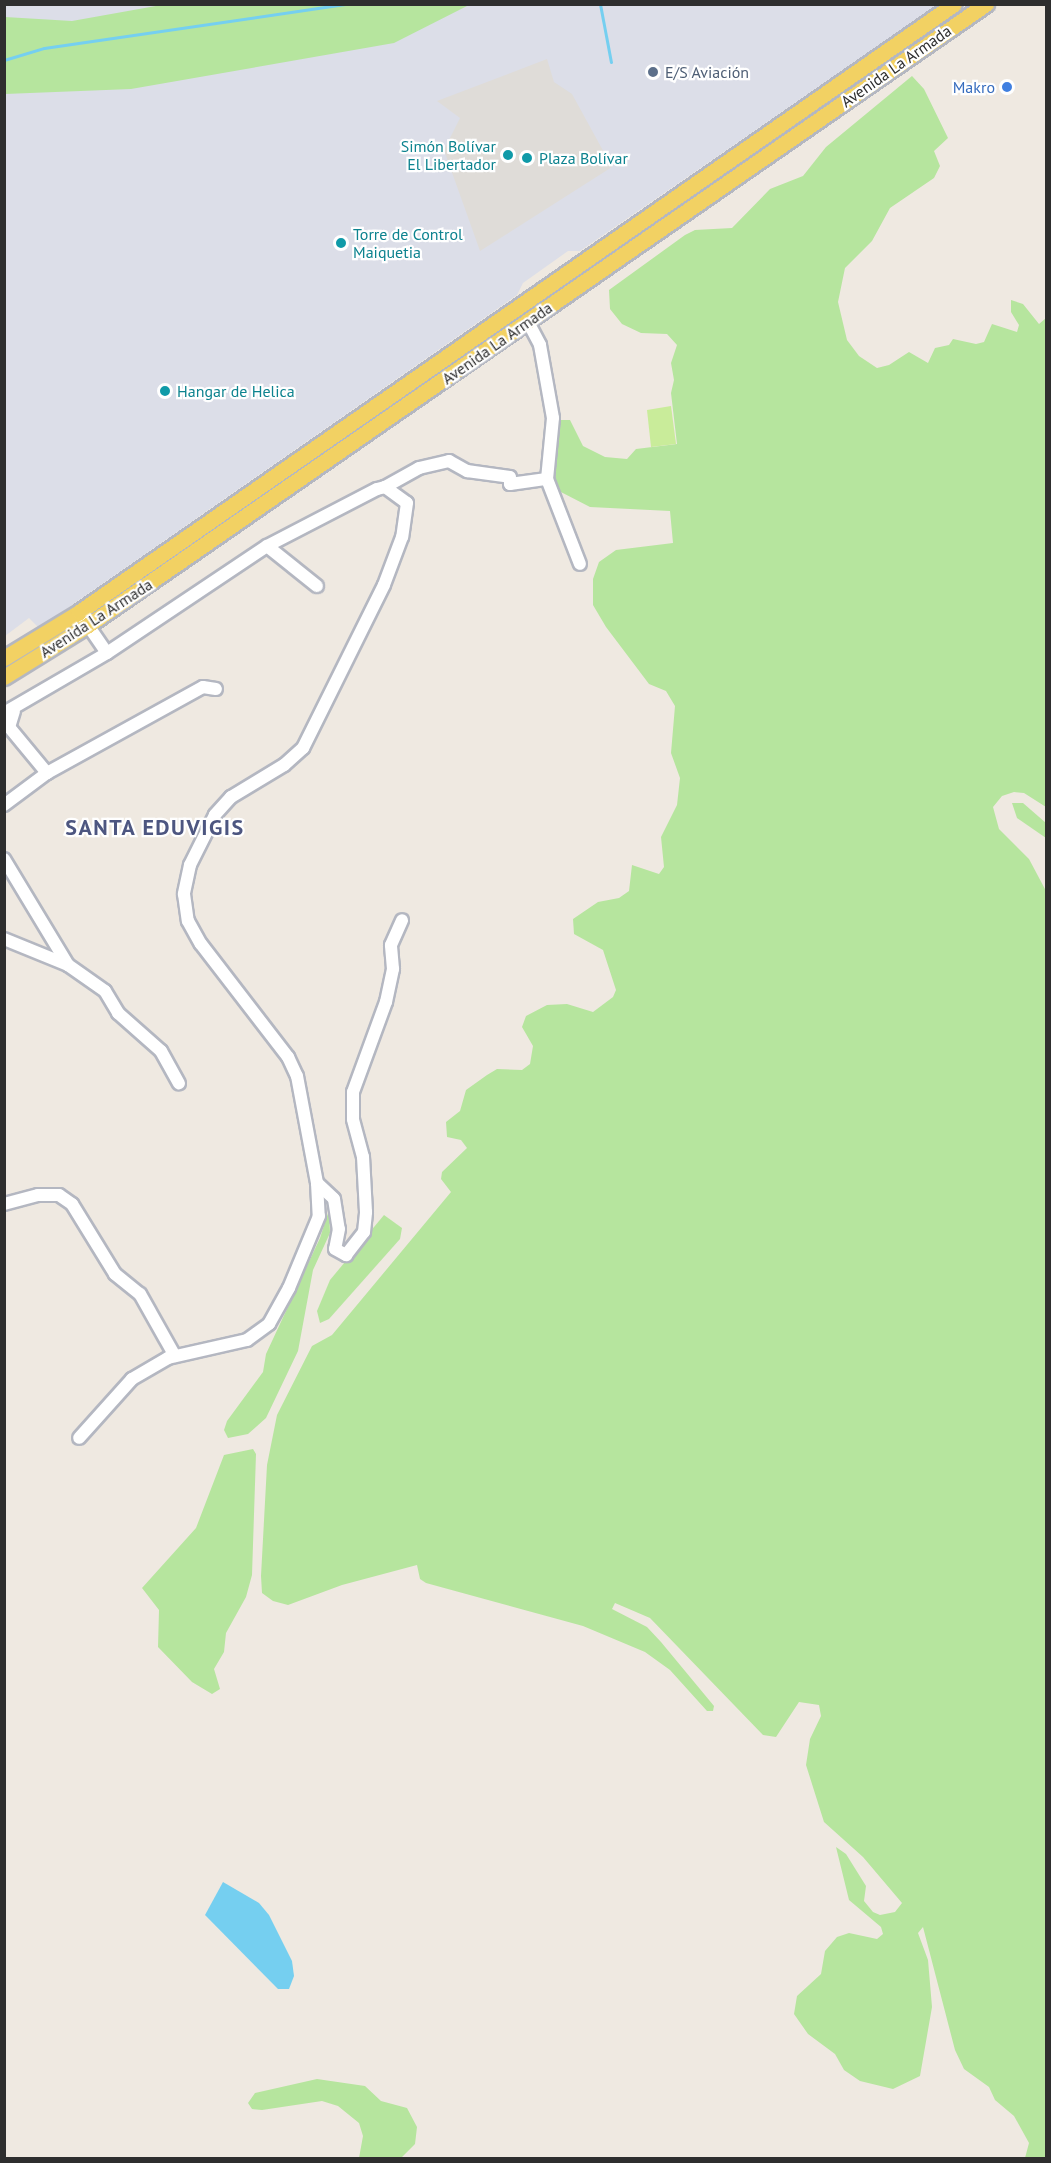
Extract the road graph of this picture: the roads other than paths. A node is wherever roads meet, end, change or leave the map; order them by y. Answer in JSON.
{"nodes":[{"id":1,"x":954,"y":4,"type":"edge"},
{"id":2,"x":986,"y":4,"type":"edge"},
{"id":3,"x":528,"y":322,"type":"junction"},
{"id":4,"x":547,"y":478,"type":"junction"},
{"id":5,"x":386,"y":487,"type":"junction"},
{"id":6,"x":267,"y":546,"type":"junction"},
{"id":7,"x":579,"y":564,"type":"dead end"},
{"id":8,"x":317,"y":586,"type":"dead end"},
{"id":9,"x":79,"y":612,"type":"junction"},
{"id":10,"x":88,"y":625,"type":"junction"},
{"id":11,"x":107,"y":652,"type":"junction"},
{"id":12,"x":4,"y":658,"type":"edge"},
{"id":13,"x":4,"y":677,"type":"edge"},
{"id":14,"x":216,"y":689,"type":"dead end"},
{"id":15,"x":9,"y":712,"type":"edge"},
{"id":16,"x":7,"y":729,"type":"edge"},
{"id":17,"x":47,"y":773,"type":"junction"},
{"id":18,"x":4,"y":805,"type":"edge"},
{"id":19,"x":4,"y":859,"type":"edge"},
{"id":20,"x":402,"y":920,"type":"dead end"},
{"id":21,"x":4,"y":939,"type":"edge"},
{"id":22,"x":68,"y":965,"type":"junction"},
{"id":23,"x":179,"y":1083,"type":"dead end"},
{"id":24,"x":317,"y":1183,"type":"junction"},
{"id":25,"x":4,"y":1204,"type":"edge"},
{"id":26,"x":175,"y":1356,"type":"junction"},
{"id":27,"x":79,"y":1438,"type":"dead end"}],
"edges":[{"from":1,"to":9,"type":"main road","name":"Avenida La Armada"},
{"from":2,"to":3,"type":"main road","name":"Avenida La Armada"},
{"from":3,"to":4,"type":"street"},
{"from":3,"to":10,"type":"main road","name":"Avenida La Armada"},
{"from":4,"to":5,"type":"street"},
{"from":4,"to":7,"type":"street"},
{"from":5,"to":6,"type":"street"},
{"from":5,"to":24,"type":"street"},
{"from":6,"to":8,"type":"street"},
{"from":6,"to":11,"type":"street"},
{"from":9,"to":10,"type":"street"},
{"from":9,"to":12,"type":"main road","name":"Avenida La Armada"},
{"from":10,"to":11,"type":"street"},
{"from":10,"to":13,"type":"main road","name":"Avenida La Armada"},
{"from":11,"to":15,"type":"street"},
{"from":14,"to":17,"type":"street"},
{"from":15,"to":16,"type":"street"},
{"from":16,"to":17,"type":"street"},
{"from":17,"to":18,"type":"street"},
{"from":19,"to":22,"type":"street"},
{"from":20,"to":24,"type":"street"},
{"from":21,"to":22,"type":"street"},
{"from":22,"to":23,"type":"street"},
{"from":24,"to":26,"type":"street"},
{"from":25,"to":26,"type":"street"},
{"from":26,"to":27,"type":"street"}]}
